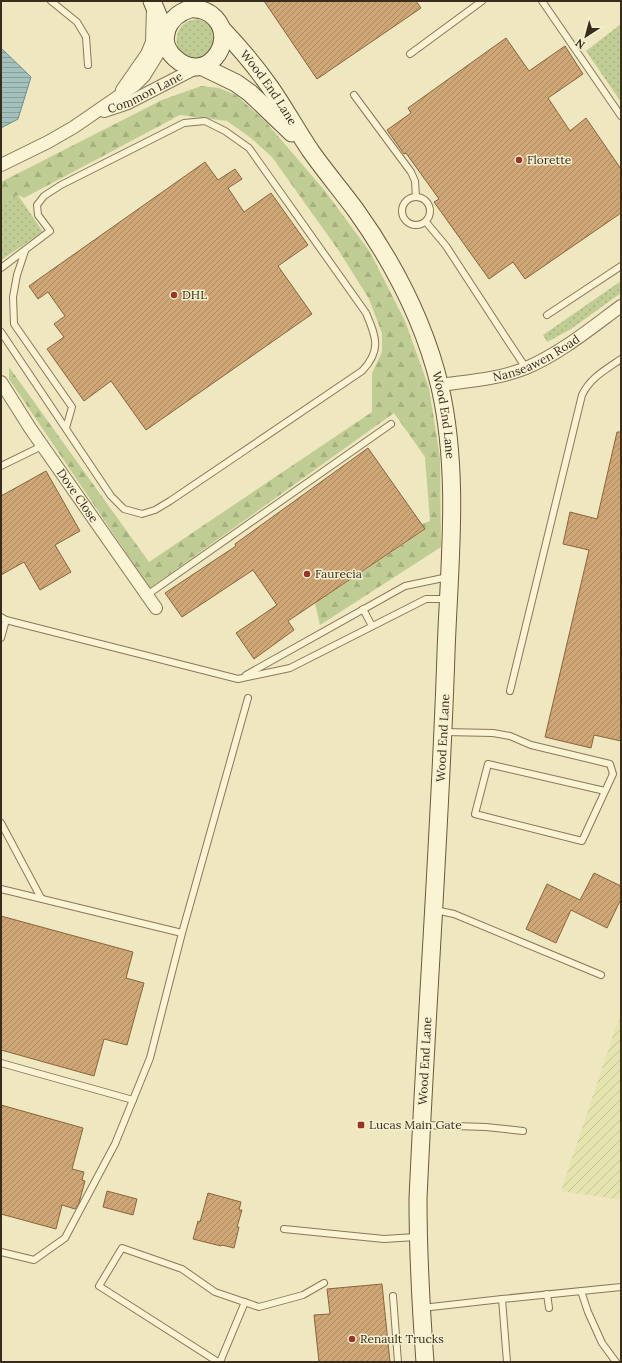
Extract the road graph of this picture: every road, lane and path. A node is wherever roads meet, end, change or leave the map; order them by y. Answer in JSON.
{"nodes":[{"id":1,"x":51,"y":1,"type":"edge"},
{"id":2,"x":211,"y":1,"type":"edge"},
{"id":3,"x":482,"y":1,"type":"edge"},
{"id":4,"x":542,"y":1,"type":"edge"},
{"id":5,"x":152,"y":2,"type":"edge"},
{"id":6,"x":192,"y":5,"type":"edge"},
{"id":7,"x":222,"y":29,"type":"junction"},
{"id":8,"x":165,"y":38,"type":"junction"},
{"id":9,"x":410,"y":54,"type":"dead end"},
{"id":10,"x":88,"y":65,"type":"dead end"},
{"id":11,"x":199,"y":68,"type":"junction"},
{"id":12,"x":269,"y":85,"type":"junction"},
{"id":13,"x":354,"y":95,"type":"dead end"},
{"id":14,"x":116,"y":97,"type":"junction"},
{"id":15,"x":93,"y":114,"type":"junction"},
{"id":16,"x":621,"y":116,"type":"edge"},
{"id":17,"x":310,"y":150,"type":"junction"},
{"id":18,"x":1,"y":165,"type":"edge"},
{"id":19,"x":416,"y":197,"type":"junction"},
{"id":20,"x":426,"y":222,"type":"junction"},
{"id":21,"x":25,"y":251,"type":"junction"},
{"id":22,"x":621,"y":266,"type":"edge"},
{"id":23,"x":1,"y":268,"type":"edge"},
{"id":24,"x":621,"y":306,"type":"edge"},
{"id":25,"x":547,"y":315,"type":"dead end"},
{"id":26,"x":1,"y":332,"type":"edge"},
{"id":27,"x":621,"y":359,"type":"edge"},
{"id":28,"x":526,"y":368,"type":"junction"},
{"id":29,"x":2,"y":385,"type":"edge"},
{"id":30,"x":440,"y":386,"type":"junction"},
{"id":31,"x":391,"y":424,"type":"dead end"},
{"id":32,"x":66,"y":428,"type":"junction"},
{"id":33,"x":42,"y":446,"type":"junction"},
{"id":34,"x":1,"y":466,"type":"edge"},
{"id":35,"x":445,"y":578,"type":"junction"},
{"id":36,"x":148,"y":595,"type":"junction"},
{"id":37,"x":448,"y":599,"type":"junction"},
{"id":38,"x":156,"y":608,"type":"dead end"},
{"id":39,"x":363,"y":609,"type":"junction"},
{"id":40,"x":4,"y":619,"type":"edge"},
{"id":41,"x":372,"y":626,"type":"junction"},
{"id":42,"x":1,"y":638,"type":"edge"},
{"id":43,"x":238,"y":679,"type":"junction"},
{"id":44,"x":510,"y":691,"type":"dead end"},
{"id":45,"x":248,"y":698,"type":"dead end"},
{"id":46,"x":443,"y":732,"type":"junction"},
{"id":47,"x":605,"y":792,"type":"junction"},
{"id":48,"x":1,"y":823,"type":"edge"},
{"id":49,"x":1,"y":889,"type":"edge"},
{"id":50,"x":41,"y":898,"type":"junction"},
{"id":51,"x":433,"y":910,"type":"junction"},
{"id":52,"x":182,"y":933,"type":"junction"},
{"id":53,"x":601,"y":976,"type":"dead end"},
{"id":54,"x":1,"y":1063,"type":"edge"},
{"id":55,"x":133,"y":1100,"type":"junction"},
{"id":56,"x":421,"y":1125,"type":"junction"},
{"id":57,"x":523,"y":1131,"type":"dead end"},
{"id":58,"x":284,"y":1229,"type":"dead end"},
{"id":59,"x":418,"y":1237,"type":"junction"},
{"id":60,"x":1,"y":1252,"type":"edge"},
{"id":61,"x":324,"y":1283,"type":"dead end"},
{"id":62,"x":621,"y":1287,"type":"edge"},
{"id":63,"x":581,"y":1291,"type":"junction"},
{"id":64,"x":547,"y":1294,"type":"junction"},
{"id":65,"x":393,"y":1296,"type":"dead end"},
{"id":66,"x":502,"y":1299,"type":"junction"},
{"id":67,"x":245,"y":1302,"type":"junction"},
{"id":68,"x":421,"y":1308,"type":"junction"},
{"id":69,"x":549,"y":1308,"type":"dead end"},
{"id":70,"x":219,"y":1362,"type":"edge"},
{"id":71,"x":398,"y":1362,"type":"edge"},
{"id":72,"x":425,"y":1362,"type":"edge"},
{"id":73,"x":507,"y":1362,"type":"edge"},
{"id":74,"x":616,"y":1362,"type":"edge"}],
"edges":[{"from":1,"to":10,"type":"lane"},
{"from":2,"to":12,"type":"street"},
{"from":3,"to":9,"type":"lane"},
{"from":4,"to":16,"type":"lane"},
{"from":5,"to":8,"type":"street"},
{"from":5,"to":14,"type":"street"},
{"from":6,"to":7,"type":"street"},
{"from":6,"to":8,"type":"street"},
{"from":7,"to":11,"type":"street"},
{"from":7,"to":12,"type":"street","name":"Wood End Lane"},
{"from":8,"to":11,"type":"street"},
{"from":8,"to":14,"type":"street","name":"Common Lane"},
{"from":11,"to":15,"type":"street","name":"Common Lane"},
{"from":11,"to":17,"type":"street","name":"Wood End Lane"},
{"from":12,"to":17,"type":"street","name":"Wood End Lane"},
{"from":13,"to":19,"type":"lane"},
{"from":14,"to":15,"type":"street","name":"Common Lane"},
{"from":15,"to":18,"type":"street","name":"Common Lane"},
{"from":17,"to":30,"type":"street","name":"Wood End Lane"},
{"from":19,"to":20,"type":"lane"},
{"from":19,"to":20,"type":"lane"},
{"from":20,"to":28,"type":"lane"},
{"from":21,"to":23,"type":"lane"},
{"from":21,"to":32,"type":"lane"},
{"from":21,"to":32,"type":"lane"},
{"from":22,"to":25,"type":"lane"},
{"from":24,"to":28,"type":"street","name":"Nanseawen Road"},
{"from":26,"to":32,"type":"lane"},
{"from":27,"to":44,"type":"lane"},
{"from":28,"to":30,"type":"street","name":"Nanseawen Road"},
{"from":29,"to":33,"type":"street","name":"Dove Close"},
{"from":30,"to":35,"type":"street","name":"Wood End Lane"},
{"from":31,"to":36,"type":"lane"},
{"from":33,"to":34,"type":"lane"},
{"from":33,"to":36,"type":"street","name":"Dove Close"},
{"from":35,"to":37,"type":"street","name":"Wood End Lane"},
{"from":35,"to":39,"type":"lane"},
{"from":36,"to":38,"type":"street","name":"Dove Close"},
{"from":37,"to":41,"type":"lane"},
{"from":37,"to":46,"type":"street","name":"Wood End Lane"},
{"from":39,"to":41,"type":"lane"},
{"from":39,"to":43,"type":"lane"},
{"from":40,"to":42,"type":"lane"},
{"from":40,"to":43,"type":"lane"},
{"from":41,"to":43,"type":"lane"},
{"from":45,"to":52,"type":"lane"},
{"from":46,"to":47,"type":"lane"},
{"from":46,"to":51,"type":"street","name":"Wood End Lane"},
{"from":47,"to":47,"type":"lane"},
{"from":48,"to":50,"type":"lane"},
{"from":49,"to":50,"type":"lane"},
{"from":50,"to":52,"type":"lane"},
{"from":51,"to":53,"type":"lane"},
{"from":51,"to":56,"type":"street","name":"Wood End Lane"},
{"from":52,"to":55,"type":"lane"},
{"from":54,"to":55,"type":"lane"},
{"from":55,"to":60,"type":"lane"},
{"from":56,"to":57,"type":"lane"},
{"from":56,"to":59,"type":"street","name":"Wood End Lane"},
{"from":58,"to":59,"type":"lane"},
{"from":59,"to":68,"type":"street","name":"Wood End Lane"},
{"from":61,"to":67,"type":"lane"},
{"from":62,"to":63,"type":"lane"},
{"from":63,"to":64,"type":"lane"},
{"from":63,"to":74,"type":"lane"},
{"from":64,"to":66,"type":"lane"},
{"from":64,"to":69,"type":"lane"},
{"from":65,"to":71,"type":"lane"},
{"from":66,"to":68,"type":"lane"},
{"from":66,"to":73,"type":"lane"},
{"from":67,"to":70,"type":"lane"},
{"from":67,"to":70,"type":"lane"},
{"from":68,"to":72,"type":"street","name":"Wood End Lane"}]}
